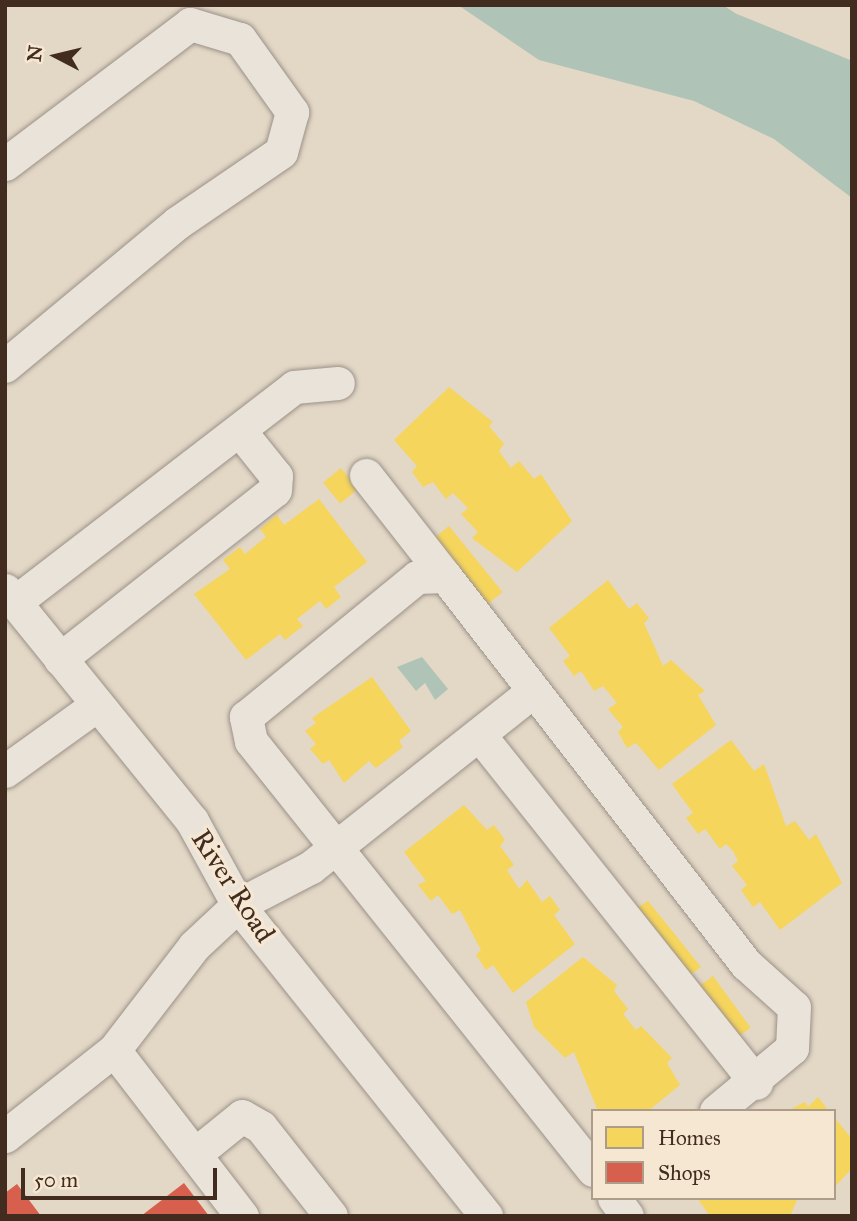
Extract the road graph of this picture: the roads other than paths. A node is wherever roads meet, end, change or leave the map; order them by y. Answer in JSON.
{"nodes":[{"id":1,"x":5,"y":164,"type":"edge"},
{"id":2,"x":5,"y":366,"type":"edge"},
{"id":3,"x":338,"y":383,"type":"dead end"},
{"id":4,"x":239,"y":430,"type":"junction"},
{"id":5,"x":366,"y":475,"type":"dead end"},
{"id":6,"x":446,"y":576,"type":"junction"},
{"id":7,"x":10,"y":596,"type":"edge"},
{"id":8,"x":60,"y":659,"type":"junction"},
{"id":9,"x":532,"y":692,"type":"junction"},
{"id":10,"x":97,"y":705,"type":"junction"},
{"id":11,"x":481,"y":737,"type":"junction"},
{"id":12,"x":5,"y":771,"type":"edge"},
{"id":13,"x":338,"y":846,"type":"junction"},
{"id":14,"x":238,"y":905,"type":"junction"},
{"id":15,"x":114,"y":1050,"type":"junction"},
{"id":16,"x":756,"y":1083,"type":"junction"},
{"id":17,"x":719,"y":1109,"type":"edge"},
{"id":18,"x":5,"y":1136,"type":"edge"},
{"id":19,"x":194,"y":1154,"type":"junction"},
{"id":20,"x":591,"y":1167,"type":"edge"},
{"id":21,"x":615,"y":1200,"type":"edge"},
{"id":22,"x":242,"y":1216,"type":"edge"},
{"id":23,"x":331,"y":1216,"type":"edge"},
{"id":24,"x":486,"y":1216,"type":"edge"},
{"id":25,"x":627,"y":1216,"type":"edge"}],
"edges":[{"from":1,"to":2,"type":"street"},
{"from":3,"to":4,"type":"street"},
{"from":4,"to":7,"type":"street"},
{"from":4,"to":8,"type":"street"},
{"from":5,"to":6,"type":"street"},
{"from":6,"to":9,"type":"street"},
{"from":6,"to":13,"type":"street"},
{"from":7,"to":8,"type":"street","name":"River Road"},
{"from":8,"to":10,"type":"street","name":"River Road"},
{"from":9,"to":11,"type":"street"},
{"from":9,"to":16,"type":"street"},
{"from":10,"to":12,"type":"street"},
{"from":10,"to":14,"type":"street","name":"River Road"},
{"from":11,"to":13,"type":"street"},
{"from":11,"to":16,"type":"street"},
{"from":13,"to":14,"type":"street"},
{"from":13,"to":20,"type":"street"},
{"from":14,"to":15,"type":"street"},
{"from":14,"to":24,"type":"street","name":"River Road"},
{"from":15,"to":18,"type":"street"},
{"from":15,"to":19,"type":"street"},
{"from":16,"to":17,"type":"street"},
{"from":19,"to":22,"type":"street"},
{"from":19,"to":23,"type":"street"},
{"from":21,"to":25,"type":"street"}]}
